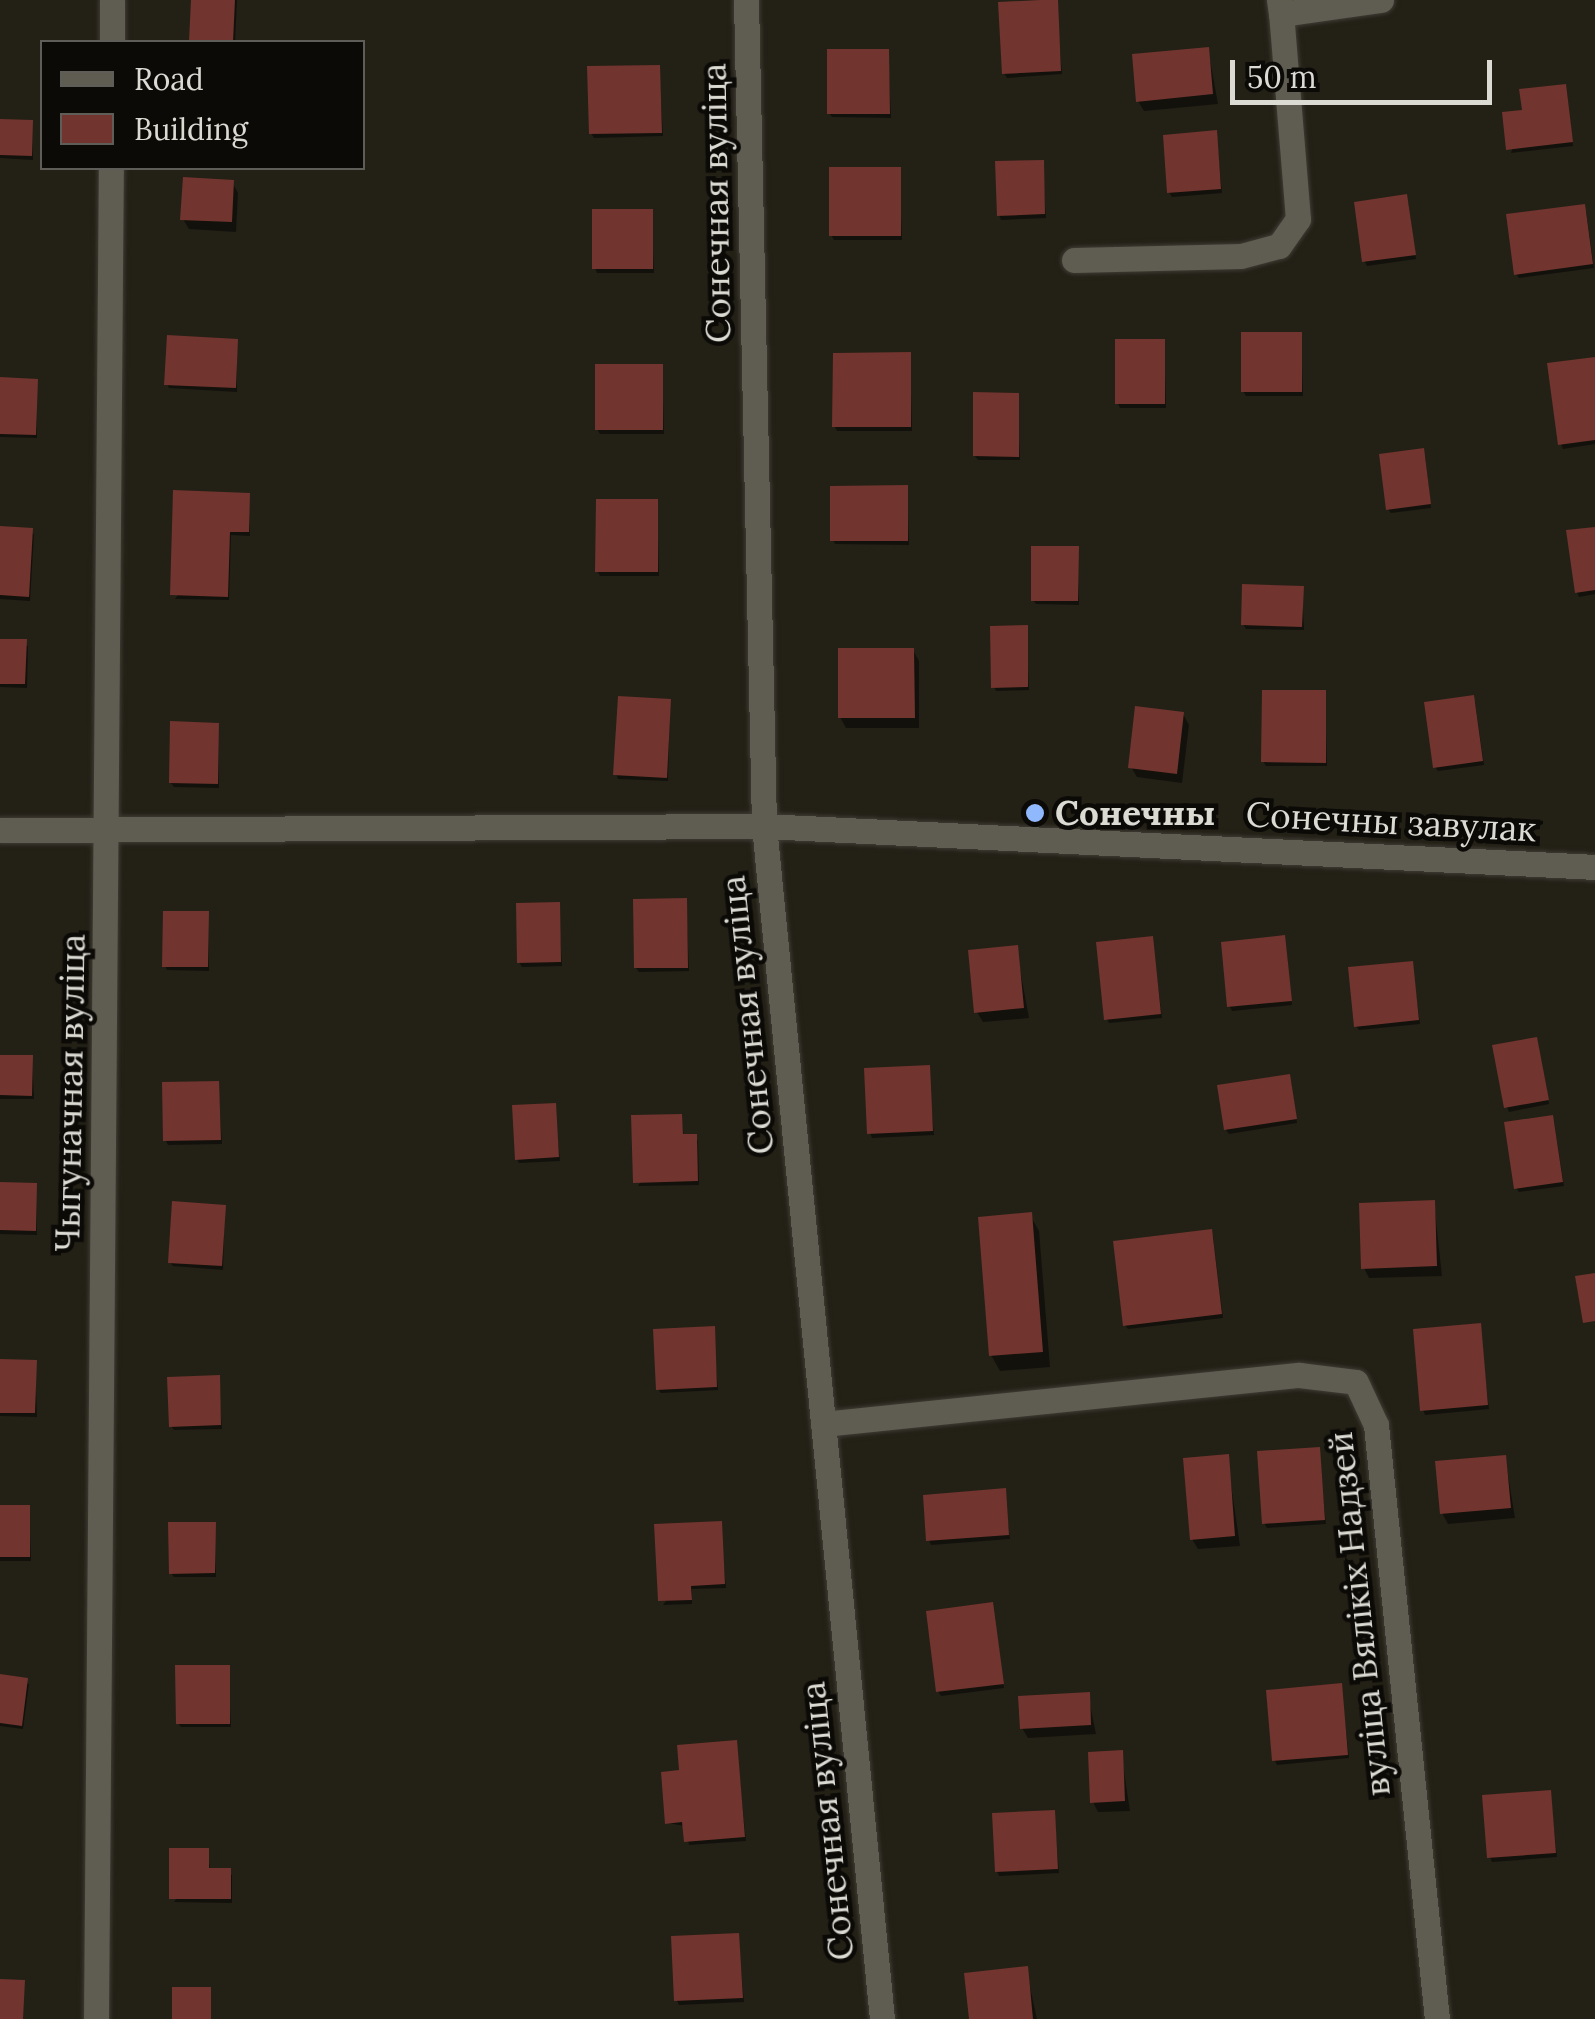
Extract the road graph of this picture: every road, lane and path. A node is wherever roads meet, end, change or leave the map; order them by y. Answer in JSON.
{"nodes":[{"id":1,"x":112,"y":0,"type":"edge"},
{"id":2,"x":746,"y":0,"type":"edge"},
{"id":3,"x":1381,"y":0,"type":"edge"},
{"id":4,"x":1280,"y":7,"type":"edge"},
{"id":5,"x":112,"y":40,"type":"edge"},
{"id":6,"x":111,"y":170,"type":"edge"},
{"id":7,"x":1074,"y":260,"type":"dead end"},
{"id":8,"x":107,"y":825,"type":"junction"},
{"id":9,"x":764,"y":826,"type":"junction"},
{"id":10,"x":0,"y":830,"type":"edge"},
{"id":11,"x":1595,"y":867,"type":"edge"},
{"id":12,"x":823,"y":1424,"type":"junction"},
{"id":13,"x":96,"y":2019,"type":"edge"},
{"id":14,"x":882,"y":2019,"type":"edge"},
{"id":15,"x":1437,"y":2019,"type":"edge"}],
"edges":[{"from":1,"to":5,"type":"street"},
{"from":2,"to":9,"type":"street","name":"Сонечная вуліца"},
{"from":3,"to":4,"type":"street"},
{"from":4,"to":7,"type":"street"},
{"from":6,"to":8,"type":"street","name":"Чыгуначная вуліца"},
{"from":8,"to":9,"type":"street","name":"Сонечны завулак"},
{"from":8,"to":10,"type":"street","name":"Сонечны завулак"},
{"from":8,"to":13,"type":"street","name":"Чыгуначная вуліца"},
{"from":9,"to":11,"type":"street","name":"Сонечны завулак"},
{"from":9,"to":12,"type":"street","name":"Сонечная вуліца"},
{"from":12,"to":14,"type":"street","name":"Сонечная вуліца"},
{"from":12,"to":15,"type":"street","name":"вуліца Вялікіх Надзей"}]}
